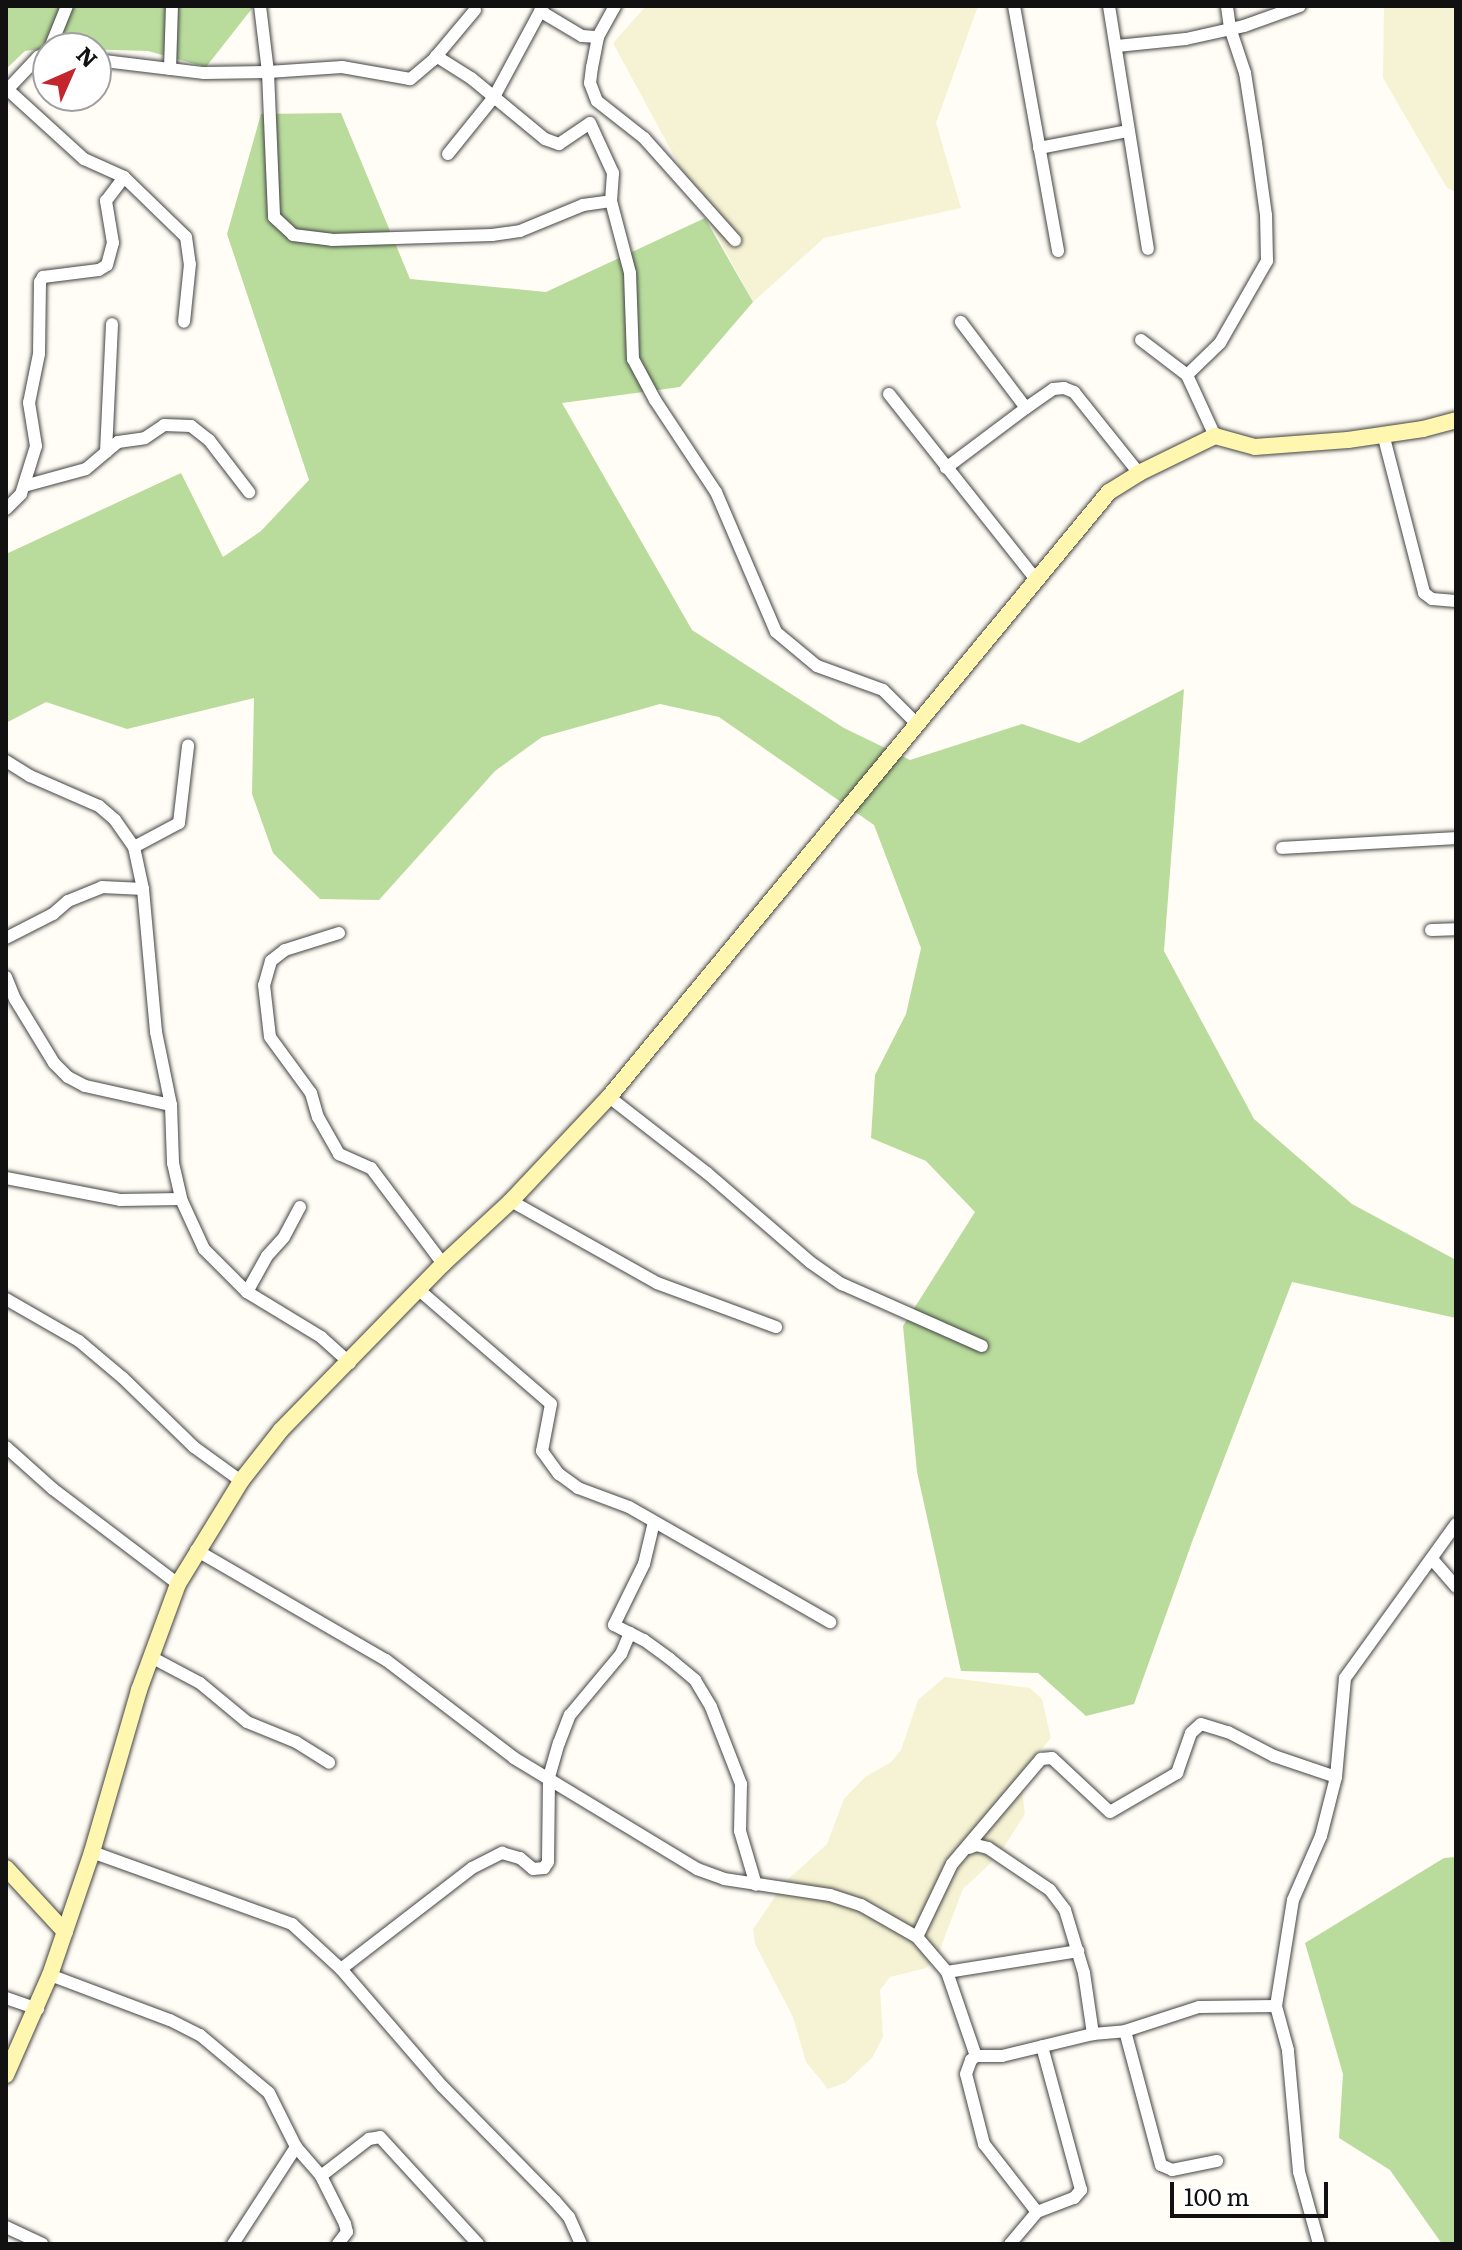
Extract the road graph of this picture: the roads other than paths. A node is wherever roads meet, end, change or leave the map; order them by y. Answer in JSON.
{"nodes":[{"id":1,"x":67,"y":6,"type":"edge"},
{"id":2,"x":172,"y":6,"type":"edge"},
{"id":3,"x":260,"y":6,"type":"edge"},
{"id":4,"x":615,"y":6,"type":"edge"},
{"id":5,"x":1014,"y":6,"type":"edge"},
{"id":6,"x":1109,"y":6,"type":"edge"},
{"id":7,"x":1227,"y":6,"type":"edge"},
{"id":8,"x":1300,"y":6,"type":"edge"},
{"id":9,"x":542,"y":8,"type":"edge"},
{"id":10,"x":475,"y":10,"type":"dead end"},
{"id":11,"x":1230,"y":28,"type":"junction"},
{"id":12,"x":56,"y":32,"type":"edge"},
{"id":13,"x":598,"y":37,"type":"junction"},
{"id":14,"x":1117,"y":46,"type":"junction"},
{"id":15,"x":436,"y":56,"type":"junction"},
{"id":16,"x":112,"y":62,"type":"edge"},
{"id":17,"x":32,"y":63,"type":"edge"},
{"id":18,"x":170,"y":69,"type":"junction"},
{"id":19,"x":268,"y":72,"type":"junction"},
{"id":20,"x":7,"y":90,"type":"edge"},
{"id":21,"x":494,"y":97,"type":"junction"},
{"id":22,"x":1128,"y":131,"type":"junction"},
{"id":23,"x":1039,"y":148,"type":"junction"},
{"id":24,"x":448,"y":154,"type":"dead end"},
{"id":25,"x":124,"y":177,"type":"junction"},
{"id":26,"x":611,"y":201,"type":"junction"},
{"id":27,"x":735,"y":240,"type":"dead end"},
{"id":28,"x":1148,"y":249,"type":"dead end"},
{"id":29,"x":1058,"y":251,"type":"dead end"},
{"id":30,"x":184,"y":322,"type":"dead end"},
{"id":31,"x":961,"y":322,"type":"dead end"},
{"id":32,"x":112,"y":324,"type":"dead end"},
{"id":33,"x":1141,"y":340,"type":"dead end"},
{"id":34,"x":1187,"y":375,"type":"junction"},
{"id":35,"x":889,"y":394,"type":"dead end"},
{"id":36,"x":1026,"y":408,"type":"junction"},
{"id":37,"x":1456,"y":420,"type":"edge"},
{"id":38,"x":1383,"y":434,"type":"junction"},
{"id":39,"x":1215,"y":436,"type":"junction"},
{"id":40,"x":106,"y":452,"type":"junction"},
{"id":41,"x":946,"y":468,"type":"junction"},
{"id":42,"x":1139,"y":473,"type":"junction"},
{"id":43,"x":24,"y":486,"type":"junction"},
{"id":44,"x":249,"y":492,"type":"dead end"},
{"id":45,"x":6,"y":509,"type":"edge"},
{"id":46,"x":1035,"y":578,"type":"junction"},
{"id":47,"x":1456,"y":601,"type":"edge"},
{"id":48,"x":915,"y":722,"type":"junction"},
{"id":49,"x":188,"y":746,"type":"dead end"},
{"id":50,"x":6,"y":761,"type":"edge"},
{"id":51,"x":1456,"y":838,"type":"edge"},
{"id":52,"x":134,"y":847,"type":"junction"},
{"id":53,"x":1282,"y":848,"type":"dead end"},
{"id":54,"x":143,"y":889,"type":"junction"},
{"id":55,"x":1456,"y":929,"type":"edge"},
{"id":56,"x":1431,"y":930,"type":"dead end"},
{"id":57,"x":339,"y":933,"type":"dead end"},
{"id":58,"x":6,"y":938,"type":"edge"},
{"id":59,"x":6,"y":977,"type":"edge"},
{"id":60,"x":609,"y":1097,"type":"junction"},
{"id":61,"x":171,"y":1105,"type":"junction"},
{"id":62,"x":6,"y":1178,"type":"edge"},
{"id":63,"x":181,"y":1199,"type":"junction"},
{"id":64,"x":511,"y":1201,"type":"junction"},
{"id":65,"x":300,"y":1207,"type":"dead end"},
{"id":66,"x":443,"y":1264,"type":"junction"},
{"id":67,"x":419,"y":1290,"type":"junction"},
{"id":68,"x":247,"y":1292,"type":"junction"},
{"id":69,"x":6,"y":1299,"type":"edge"},
{"id":70,"x":776,"y":1327,"type":"dead end"},
{"id":71,"x":982,"y":1346,"type":"dead end"},
{"id":72,"x":350,"y":1363,"type":"junction"},
{"id":73,"x":6,"y":1447,"type":"edge"},
{"id":74,"x":241,"y":1481,"type":"junction"},
{"id":75,"x":654,"y":1522,"type":"junction"},
{"id":76,"x":1456,"y":1524,"type":"edge"},
{"id":77,"x":196,"y":1550,"type":"junction"},
{"id":78,"x":1432,"y":1559,"type":"junction"},
{"id":79,"x":178,"y":1584,"type":"junction"},
{"id":80,"x":1456,"y":1587,"type":"edge"},
{"id":81,"x":830,"y":1622,"type":"dead end"},
{"id":82,"x":630,"y":1633,"type":"junction"},
{"id":83,"x":151,"y":1657,"type":"junction"},
{"id":84,"x":329,"y":1763,"type":"dead end"},
{"id":85,"x":549,"y":1777,"type":"junction"},
{"id":86,"x":1336,"y":1777,"type":"junction"},
{"id":87,"x":969,"y":1848,"type":"junction"},
{"id":88,"x":92,"y":1852,"type":"junction"},
{"id":89,"x":6,"y":1868,"type":"edge"},
{"id":90,"x":756,"y":1885,"type":"junction"},
{"id":91,"x":65,"y":1932,"type":"junction"},
{"id":92,"x":917,"y":1937,"type":"junction"},
{"id":93,"x":1078,"y":1951,"type":"junction"},
{"id":94,"x":341,"y":1969,"type":"junction"},
{"id":95,"x":947,"y":1972,"type":"junction"},
{"id":96,"x":50,"y":1975,"type":"junction"},
{"id":97,"x":6,"y":1998,"type":"edge"},
{"id":98,"x":1276,"y":2006,"type":"junction"},
{"id":99,"x":38,"y":2009,"type":"junction"},
{"id":100,"x":1125,"y":2031,"type":"junction"},
{"id":101,"x":1093,"y":2034,"type":"junction"},
{"id":102,"x":1042,"y":2046,"type":"junction"},
{"id":103,"x":976,"y":2056,"type":"junction"},
{"id":104,"x":6,"y":2075,"type":"edge"},
{"id":105,"x":296,"y":2147,"type":"junction"},
{"id":106,"x":1217,"y":2161,"type":"dead end"},
{"id":107,"x":321,"y":2176,"type":"junction"},
{"id":108,"x":1037,"y":2212,"type":"junction"},
{"id":109,"x":6,"y":2227,"type":"edge"},
{"id":110,"x":347,"y":2232,"type":"junction"},
{"id":111,"x":42,"y":2244,"type":"edge"},
{"id":112,"x":233,"y":2244,"type":"edge"},
{"id":113,"x":338,"y":2244,"type":"edge"},
{"id":114,"x":355,"y":2244,"type":"edge"},
{"id":115,"x":478,"y":2244,"type":"edge"},
{"id":116,"x":581,"y":2244,"type":"edge"},
{"id":117,"x":1010,"y":2244,"type":"edge"},
{"id":118,"x":1319,"y":2244,"type":"edge"}],
"edges":[{"from":1,"to":12,"type":"street"},
{"from":2,"to":18,"type":"street"},
{"from":3,"to":19,"type":"street"},
{"from":4,"to":13,"type":"street"},
{"from":5,"to":23,"type":"street"},
{"from":6,"to":14,"type":"street"},
{"from":7,"to":11,"type":"street"},
{"from":8,"to":11,"type":"street"},
{"from":9,"to":13,"type":"street"},
{"from":9,"to":21,"type":"street"},
{"from":10,"to":15,"type":"street"},
{"from":11,"to":14,"type":"street"},
{"from":11,"to":34,"type":"street"},
{"from":13,"to":27,"type":"street"},
{"from":14,"to":22,"type":"street"},
{"from":15,"to":19,"type":"street"},
{"from":15,"to":21,"type":"street"},
{"from":16,"to":18,"type":"street"},
{"from":17,"to":20,"type":"street"},
{"from":18,"to":19,"type":"street"},
{"from":19,"to":26,"type":"street"},
{"from":20,"to":25,"type":"street"},
{"from":21,"to":24,"type":"street"},
{"from":21,"to":26,"type":"street"},
{"from":22,"to":23,"type":"street"},
{"from":22,"to":28,"type":"street"},
{"from":23,"to":29,"type":"street"},
{"from":25,"to":30,"type":"street"},
{"from":25,"to":43,"type":"street"},
{"from":26,"to":48,"type":"street"},
{"from":31,"to":36,"type":"street"},
{"from":32,"to":40,"type":"street"},
{"from":33,"to":34,"type":"street"},
{"from":34,"to":39,"type":"street"},
{"from":35,"to":41,"type":"street"},
{"from":36,"to":41,"type":"street"},
{"from":36,"to":42,"type":"street"},
{"from":37,"to":38,"type":"main road"},
{"from":38,"to":39,"type":"main road"},
{"from":38,"to":47,"type":"street"},
{"from":39,"to":42,"type":"main road"},
{"from":40,"to":43,"type":"street"},
{"from":40,"to":44,"type":"street"},
{"from":41,"to":46,"type":"street"},
{"from":42,"to":46,"type":"main road"},
{"from":43,"to":45,"type":"street"},
{"from":46,"to":48,"type":"main road"},
{"from":48,"to":60,"type":"main road"},
{"from":49,"to":52,"type":"street"},
{"from":50,"to":52,"type":"street"},
{"from":51,"to":53,"type":"street"},
{"from":52,"to":54,"type":"street"},
{"from":54,"to":58,"type":"street"},
{"from":54,"to":61,"type":"street"},
{"from":55,"to":56,"type":"street"},
{"from":57,"to":66,"type":"street"},
{"from":59,"to":61,"type":"street"},
{"from":60,"to":64,"type":"main road"},
{"from":60,"to":71,"type":"street"},
{"from":61,"to":63,"type":"street"},
{"from":62,"to":63,"type":"street"},
{"from":63,"to":68,"type":"street"},
{"from":64,"to":66,"type":"main road"},
{"from":64,"to":70,"type":"street"},
{"from":65,"to":68,"type":"street"},
{"from":66,"to":67,"type":"main road"},
{"from":67,"to":72,"type":"main road"},
{"from":67,"to":75,"type":"street"},
{"from":68,"to":72,"type":"street"},
{"from":69,"to":74,"type":"street"},
{"from":72,"to":74,"type":"main road"},
{"from":73,"to":79,"type":"street"},
{"from":74,"to":77,"type":"main road"},
{"from":75,"to":81,"type":"street"},
{"from":75,"to":82,"type":"street"},
{"from":76,"to":78,"type":"street"},
{"from":77,"to":79,"type":"main road"},
{"from":77,"to":85,"type":"street"},
{"from":78,"to":80,"type":"street"},
{"from":78,"to":86,"type":"street"},
{"from":79,"to":83,"type":"main road"},
{"from":82,"to":85,"type":"street"},
{"from":82,"to":90,"type":"street"},
{"from":83,"to":84,"type":"street"},
{"from":83,"to":88,"type":"main road"},
{"from":85,"to":90,"type":"street"},
{"from":85,"to":94,"type":"street"},
{"from":86,"to":87,"type":"street"},
{"from":86,"to":98,"type":"street"},
{"from":87,"to":92,"type":"street"},
{"from":87,"to":93,"type":"street"},
{"from":88,"to":91,"type":"main road"},
{"from":88,"to":94,"type":"street"},
{"from":89,"to":91,"type":"main road"},
{"from":90,"to":92,"type":"street"},
{"from":91,"to":96,"type":"main road"},
{"from":92,"to":95,"type":"street"},
{"from":93,"to":95,"type":"street"},
{"from":93,"to":101,"type":"street"},
{"from":94,"to":116,"type":"street"},
{"from":95,"to":103,"type":"street"},
{"from":96,"to":99,"type":"main road"},
{"from":96,"to":105,"type":"street"},
{"from":97,"to":99,"type":"street"},
{"from":98,"to":100,"type":"street"},
{"from":98,"to":118,"type":"street"},
{"from":99,"to":104,"type":"main road"},
{"from":100,"to":101,"type":"street"},
{"from":100,"to":106,"type":"street"},
{"from":101,"to":102,"type":"street"},
{"from":102,"to":103,"type":"street"},
{"from":102,"to":108,"type":"street"},
{"from":103,"to":108,"type":"street"},
{"from":105,"to":107,"type":"street"},
{"from":105,"to":112,"type":"street"},
{"from":107,"to":110,"type":"street"},
{"from":107,"to":115,"type":"street"},
{"from":108,"to":117,"type":"street"},
{"from":109,"to":111,"type":"street"},
{"from":110,"to":113,"type":"street"},
{"from":110,"to":114,"type":"street"}]}
